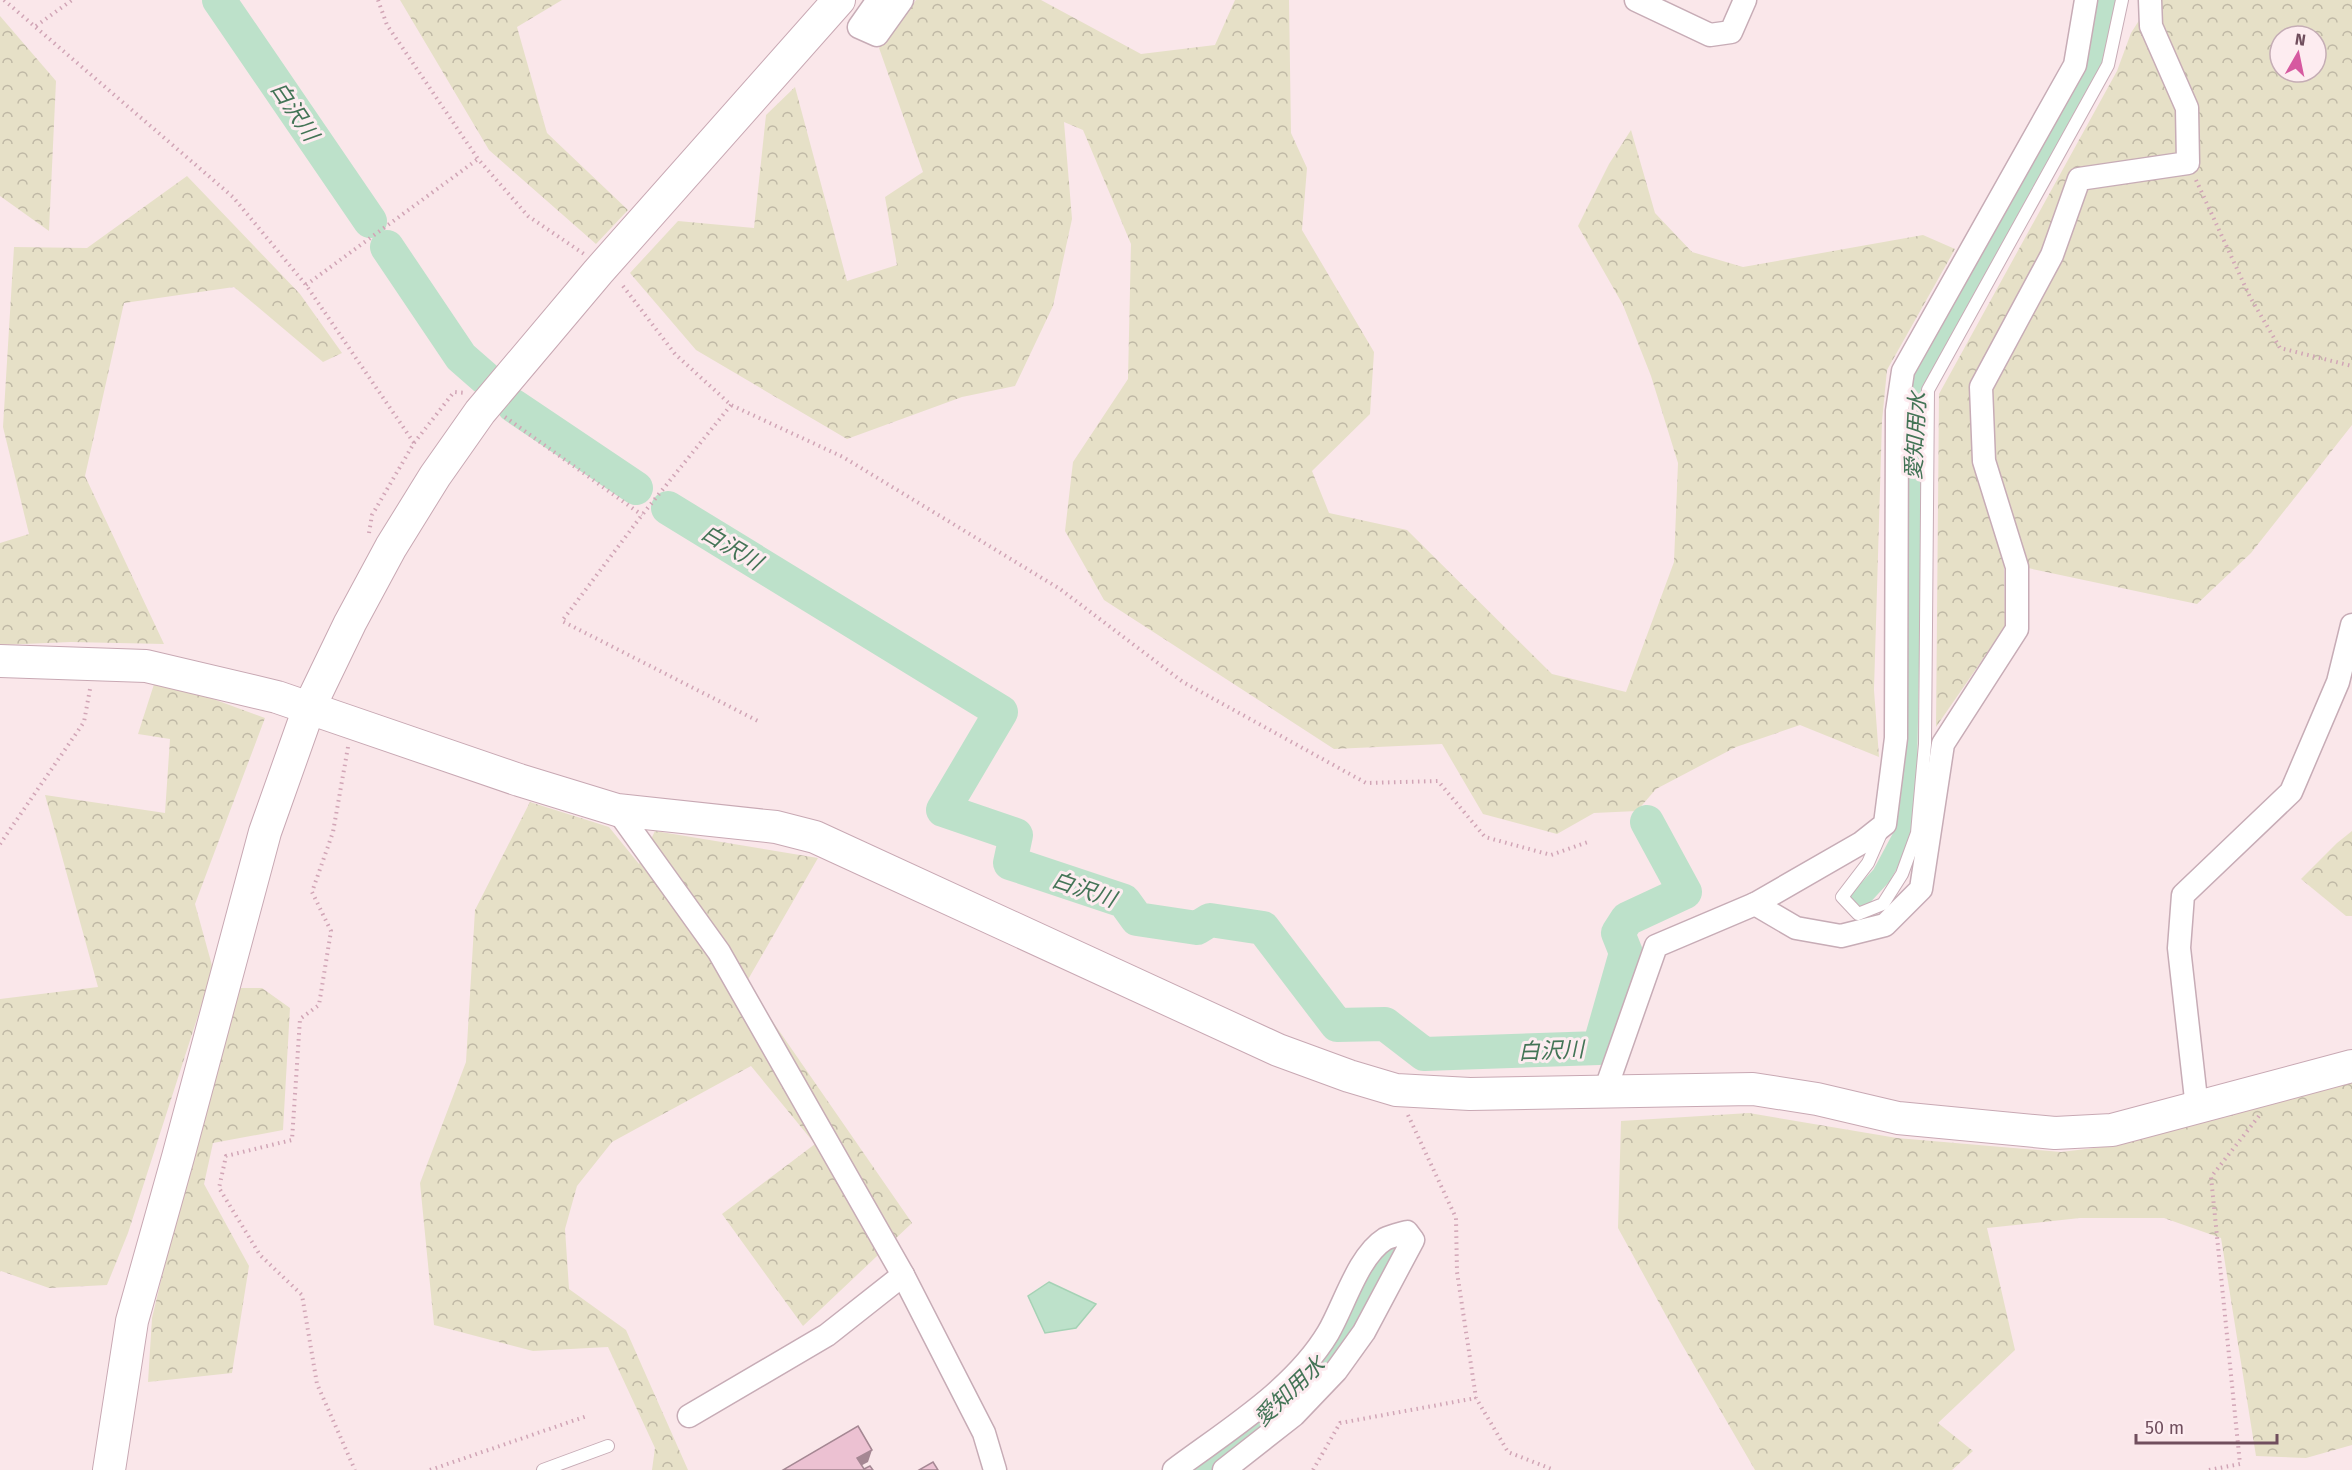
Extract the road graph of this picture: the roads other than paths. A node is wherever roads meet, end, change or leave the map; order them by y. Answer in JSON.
{"nodes":[{"id":1,"x":839,"y":0,"type":"edge"},
{"id":2,"x":878,"y":0,"type":"edge"},
{"id":3,"x":902,"y":0,"type":"edge"},
{"id":4,"x":1636,"y":0,"type":"edge"},
{"id":5,"x":1745,"y":0,"type":"edge"},
{"id":6,"x":2122,"y":0,"type":"edge"},
{"id":7,"x":2150,"y":0,"type":"edge"},
{"id":8,"x":2087,"y":2,"type":"edge"},
{"id":9,"x":2352,"y":625,"type":"edge"},
{"id":10,"x":0,"y":661,"type":"edge"},
{"id":11,"x":309,"y":708,"type":"junction"},
{"id":12,"x":617,"y":810,"type":"junction"},
{"id":13,"x":1885,"y":824,"type":"junction"},
{"id":14,"x":1755,"y":904,"type":"junction"},
{"id":15,"x":2352,"y":1066,"type":"edge"},
{"id":16,"x":1605,"y":1091,"type":"junction"},
{"id":17,"x":2197,"y":1108,"type":"junction"},
{"id":18,"x":903,"y":1275,"type":"junction"},
{"id":19,"x":689,"y":1416,"type":"dead end"},
{"id":20,"x":608,"y":1446,"type":"dead end"},
{"id":21,"x":109,"y":1470,"type":"edge"},
{"id":22,"x":543,"y":1470,"type":"edge"},
{"id":23,"x":995,"y":1470,"type":"edge"},
{"id":24,"x":1174,"y":1470,"type":"edge"},
{"id":25,"x":1224,"y":1470,"type":"edge"}],
"edges":[{"from":1,"to":11,"type":"street"},
{"from":2,"to":3,"type":"street"},
{"from":4,"to":5,"type":"street"},
{"from":6,"to":13,"type":"lane"},
{"from":7,"to":14,"type":"street"},
{"from":8,"to":13,"type":"street"},
{"from":9,"to":17,"type":"street"},
{"from":10,"to":11,"type":"street"},
{"from":11,"to":12,"type":"street"},
{"from":11,"to":21,"type":"street"},
{"from":12,"to":16,"type":"street"},
{"from":12,"to":18,"type":"street"},
{"from":13,"to":14,"type":"street"},
{"from":14,"to":16,"type":"street"},
{"from":15,"to":17,"type":"street"},
{"from":16,"to":17,"type":"street"},
{"from":18,"to":19,"type":"street"},
{"from":18,"to":23,"type":"street"},
{"from":20,"to":22,"type":"lane"},
{"from":24,"to":25,"type":"street"}]}
